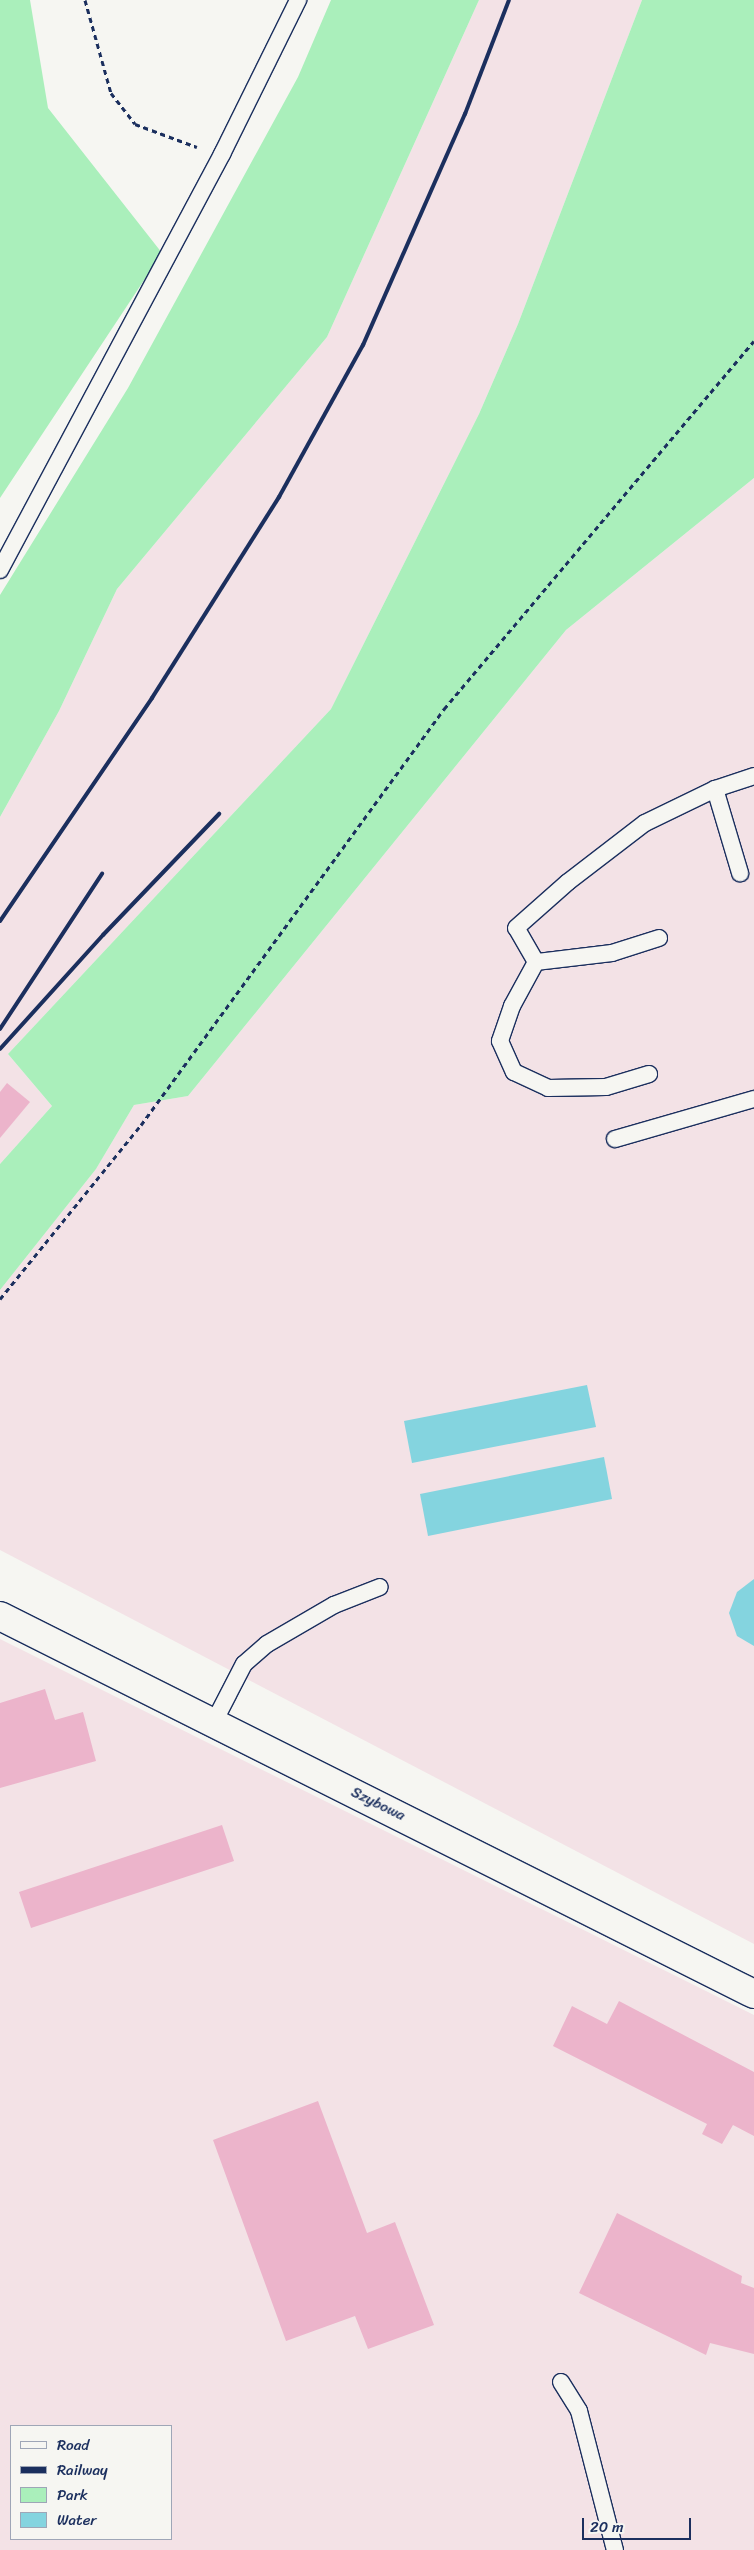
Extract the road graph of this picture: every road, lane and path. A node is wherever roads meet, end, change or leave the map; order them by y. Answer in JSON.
{"nodes":[{"id":1,"x":85,"y":0,"type":"edge"},
{"id":2,"x":298,"y":0,"type":"edge"},
{"id":3,"x":222,"y":154,"type":"junction"},
{"id":4,"x":754,"y":341,"type":"edge"},
{"id":5,"x":0,"y":570,"type":"edge"},
{"id":6,"x":754,"y":776,"type":"edge"},
{"id":7,"x":716,"y":789,"type":"junction"},
{"id":8,"x":740,"y":873,"type":"dead end"},
{"id":9,"x":658,"y":938,"type":"dead end"},
{"id":10,"x":536,"y":962,"type":"junction"},
{"id":11,"x":649,"y":1074,"type":"dead end"},
{"id":12,"x":754,"y":1100,"type":"edge"},
{"id":13,"x":615,"y":1139,"type":"dead end"},
{"id":14,"x":0,"y":1299,"type":"edge"},
{"id":15,"x":380,"y":1587,"type":"dead end"},
{"id":16,"x":0,"y":1616,"type":"edge"},
{"id":17,"x":214,"y":1722,"type":"junction"},
{"id":18,"x":754,"y":1994,"type":"edge"},
{"id":19,"x":561,"y":2382,"type":"dead end"},
{"id":20,"x":615,"y":2550,"type":"edge"}],
"edges":[{"from":1,"to":3,"type":"path"},
{"from":2,"to":3,"type":"lane"},
{"from":3,"to":5,"type":"lane"},
{"from":4,"to":14,"type":"path"},
{"from":6,"to":7,"type":"lane"},
{"from":7,"to":8,"type":"lane"},
{"from":7,"to":10,"type":"lane"},
{"from":9,"to":10,"type":"lane"},
{"from":10,"to":11,"type":"lane"},
{"from":12,"to":13,"type":"lane"},
{"from":15,"to":17,"type":"lane"},
{"from":16,"to":17,"type":"street","name":"Szybowa"},
{"from":17,"to":18,"type":"street","name":"Szybowa"},
{"from":19,"to":20,"type":"lane"}]}
